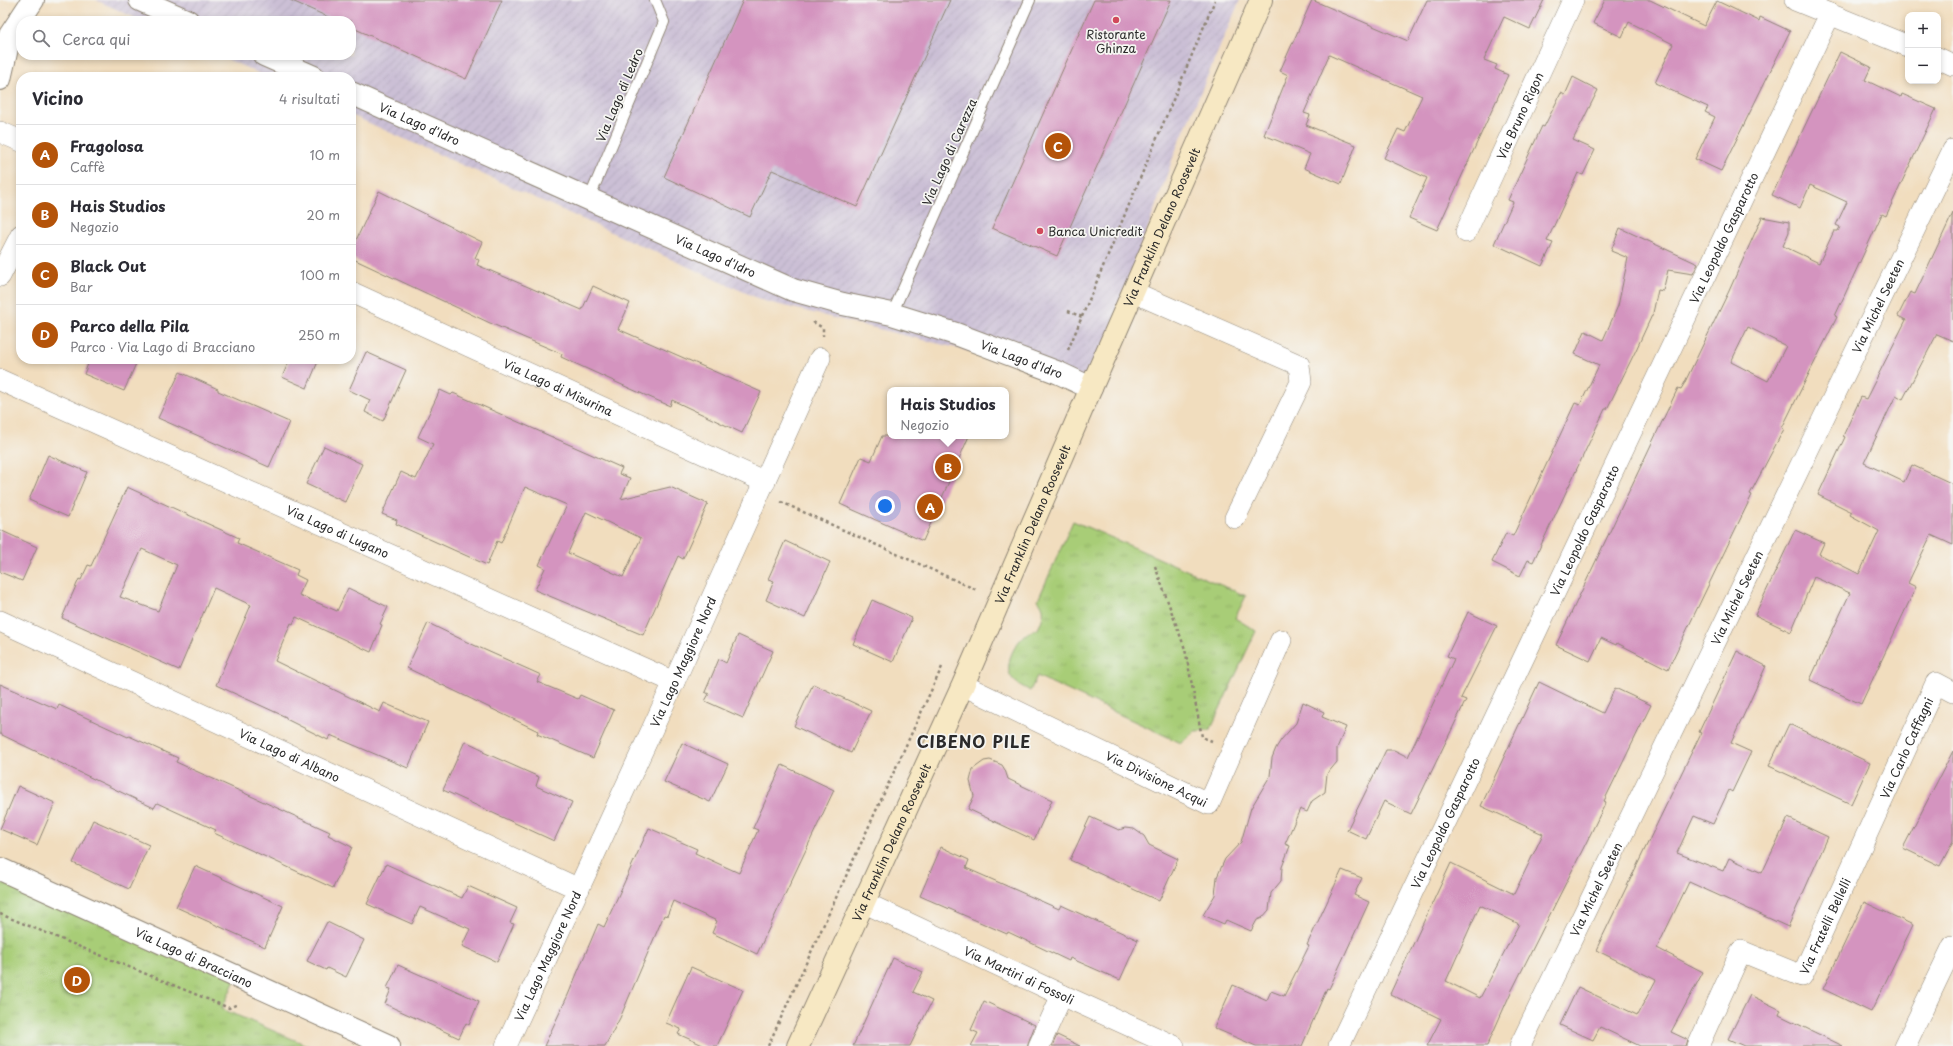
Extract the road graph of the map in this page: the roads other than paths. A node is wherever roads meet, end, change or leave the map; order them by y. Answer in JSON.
{"nodes":[{"id":1,"x":33,"y":0,"type":"edge"},
{"id":2,"x":140,"y":0,"type":"edge"},
{"id":3,"x":655,"y":0,"type":"edge"},
{"id":4,"x":1030,"y":0,"type":"edge"},
{"id":5,"x":1261,"y":0,"type":"edge"},
{"id":6,"x":1573,"y":0,"type":"edge"},
{"id":7,"x":1795,"y":0,"type":"edge"},
{"id":8,"x":1830,"y":14,"type":"junction"},
{"id":9,"x":22,"y":16,"type":"edge"},
{"id":10,"x":177,"y":16,"type":"edge"},
{"id":11,"x":16,"y":26,"type":"edge"},
{"id":12,"x":1905,"y":45,"type":"edge"},
{"id":13,"x":1941,"y":59,"type":"edge"},
{"id":14,"x":275,"y":60,"type":"edge"},
{"id":15,"x":1953,"y":65,"type":"edge"},
{"id":16,"x":303,"y":72,"type":"edge"},
{"id":17,"x":0,"y":78,"type":"edge"},
{"id":18,"x":356,"y":96,"type":"edge"},
{"id":19,"x":0,"y":132,"type":"edge"},
{"id":20,"x":16,"y":139,"type":"edge"},
{"id":21,"x":1953,"y":150,"type":"edge"},
{"id":22,"x":589,"y":199,"type":"junction"},
{"id":23,"x":1466,"y":232,"type":"dead end"},
{"id":24,"x":16,"y":245,"type":"edge"},
{"id":25,"x":0,"y":276,"type":"edge"},
{"id":26,"x":1133,"y":292,"type":"junction"},
{"id":27,"x":356,"y":294,"type":"edge"},
{"id":28,"x":892,"y":314,"type":"junction"},
{"id":29,"x":820,"y":358,"type":"road end"},
{"id":30,"x":0,"y":380,"type":"edge"},
{"id":31,"x":1091,"y":388,"type":"junction"},
{"id":32,"x":763,"y":488,"type":"junction"},
{"id":33,"x":1235,"y":518,"type":"dead end"},
{"id":34,"x":0,"y":621,"type":"edge"},
{"id":35,"x":1281,"y":640,"type":"dead end"},
{"id":36,"x":674,"y":682,"type":"junction"},
{"id":37,"x":963,"y":685,"type":"junction"},
{"id":38,"x":1953,"y":692,"type":"edge"},
{"id":39,"x":1868,"y":831,"type":"joint"},
{"id":40,"x":0,"y":868,"type":"edge"},
{"id":41,"x":579,"y":889,"type":"junction"},
{"id":42,"x":865,"y":902,"type":"junction"},
{"id":43,"x":1953,"y":946,"type":"edge"},
{"id":44,"x":1062,"y":996,"type":"junction"},
{"id":45,"x":389,"y":1046,"type":"edge"},
{"id":46,"x":506,"y":1046,"type":"edge"},
{"id":47,"x":798,"y":1046,"type":"edge"},
{"id":48,"x":1039,"y":1046,"type":"edge"},
{"id":49,"x":1174,"y":1046,"type":"edge"},
{"id":50,"x":1339,"y":1046,"type":"edge"},
{"id":51,"x":1520,"y":1046,"type":"edge"},
{"id":52,"x":1698,"y":1046,"type":"edge"},
{"id":53,"x":1905,"y":1046,"type":"edge"}],
"edges":[{"from":1,"to":9,"type":"street"},
{"from":2,"to":10,"type":"street"},
{"from":3,"to":22,"type":"lane","name":"Via Lago di Ledro"},
{"from":4,"to":28,"type":"lane","name":"Via Lago di Carezza"},
{"from":5,"to":26,"type":"main road","name":"Via Franklin Delano Roosevelt"},
{"from":6,"to":23,"type":"street","name":"Via Bruno Rigon"},
{"from":7,"to":8,"type":"street"},
{"from":8,"to":12,"type":"street"},
{"from":8,"to":50,"type":"street","name":"Via Leopoldo Gasparotto"},
{"from":11,"to":17,"type":"street"},
{"from":13,"to":15,"type":"street"},
{"from":14,"to":16,"type":"street"},
{"from":18,"to":22,"type":"street","name":"Via Lago d'Idro"},
{"from":19,"to":20,"type":"street"},
{"from":21,"to":51,"type":"street","name":"Via Michel Seeten"},
{"from":22,"to":28,"type":"street","name":"Via Lago d'Idro"},
{"from":24,"to":25,"type":"street"},
{"from":26,"to":31,"type":"main road","name":"Via Franklin Delano Roosevelt"},
{"from":26,"to":33,"type":"street"},
{"from":27,"to":32,"type":"street","name":"Via Lago di Misurina"},
{"from":28,"to":31,"type":"street","name":"Via Lago d'Idro"},
{"from":29,"to":32,"type":"street","name":"Via Lago Maggiore Nord"},
{"from":30,"to":36,"type":"street","name":"Via Lago di Lugano"},
{"from":31,"to":37,"type":"main road","name":"Via Franklin Delano Roosevelt"},
{"from":32,"to":36,"type":"street","name":"Via Lago Maggiore Nord"},
{"from":34,"to":41,"type":"street","name":"Via Lago di Albano"},
{"from":35,"to":37,"type":"street","name":"Via Divisione Acqui"},
{"from":36,"to":41,"type":"street","name":"Via Lago Maggiore Nord"},
{"from":37,"to":42,"type":"main road","name":"Via Franklin Delano Roosevelt"},
{"from":38,"to":39,"type":"street","name":"Via Carlo Caffagni"},
{"from":39,"to":52,"type":"street","name":"Via Fratelli Bellelli"},
{"from":40,"to":45,"type":"street","name":"Via Lago di Bracciano"},
{"from":41,"to":46,"type":"street","name":"Via Lago Maggiore Nord"},
{"from":42,"to":44,"type":"street","name":"Via Martiri di Fossoli"},
{"from":42,"to":47,"type":"main road","name":"Via Franklin Delano Roosevelt"},
{"from":43,"to":53,"type":"street"},
{"from":44,"to":48,"type":"street"},
{"from":44,"to":49,"type":"street","name":"Via Martiri di Fossoli"}]}
